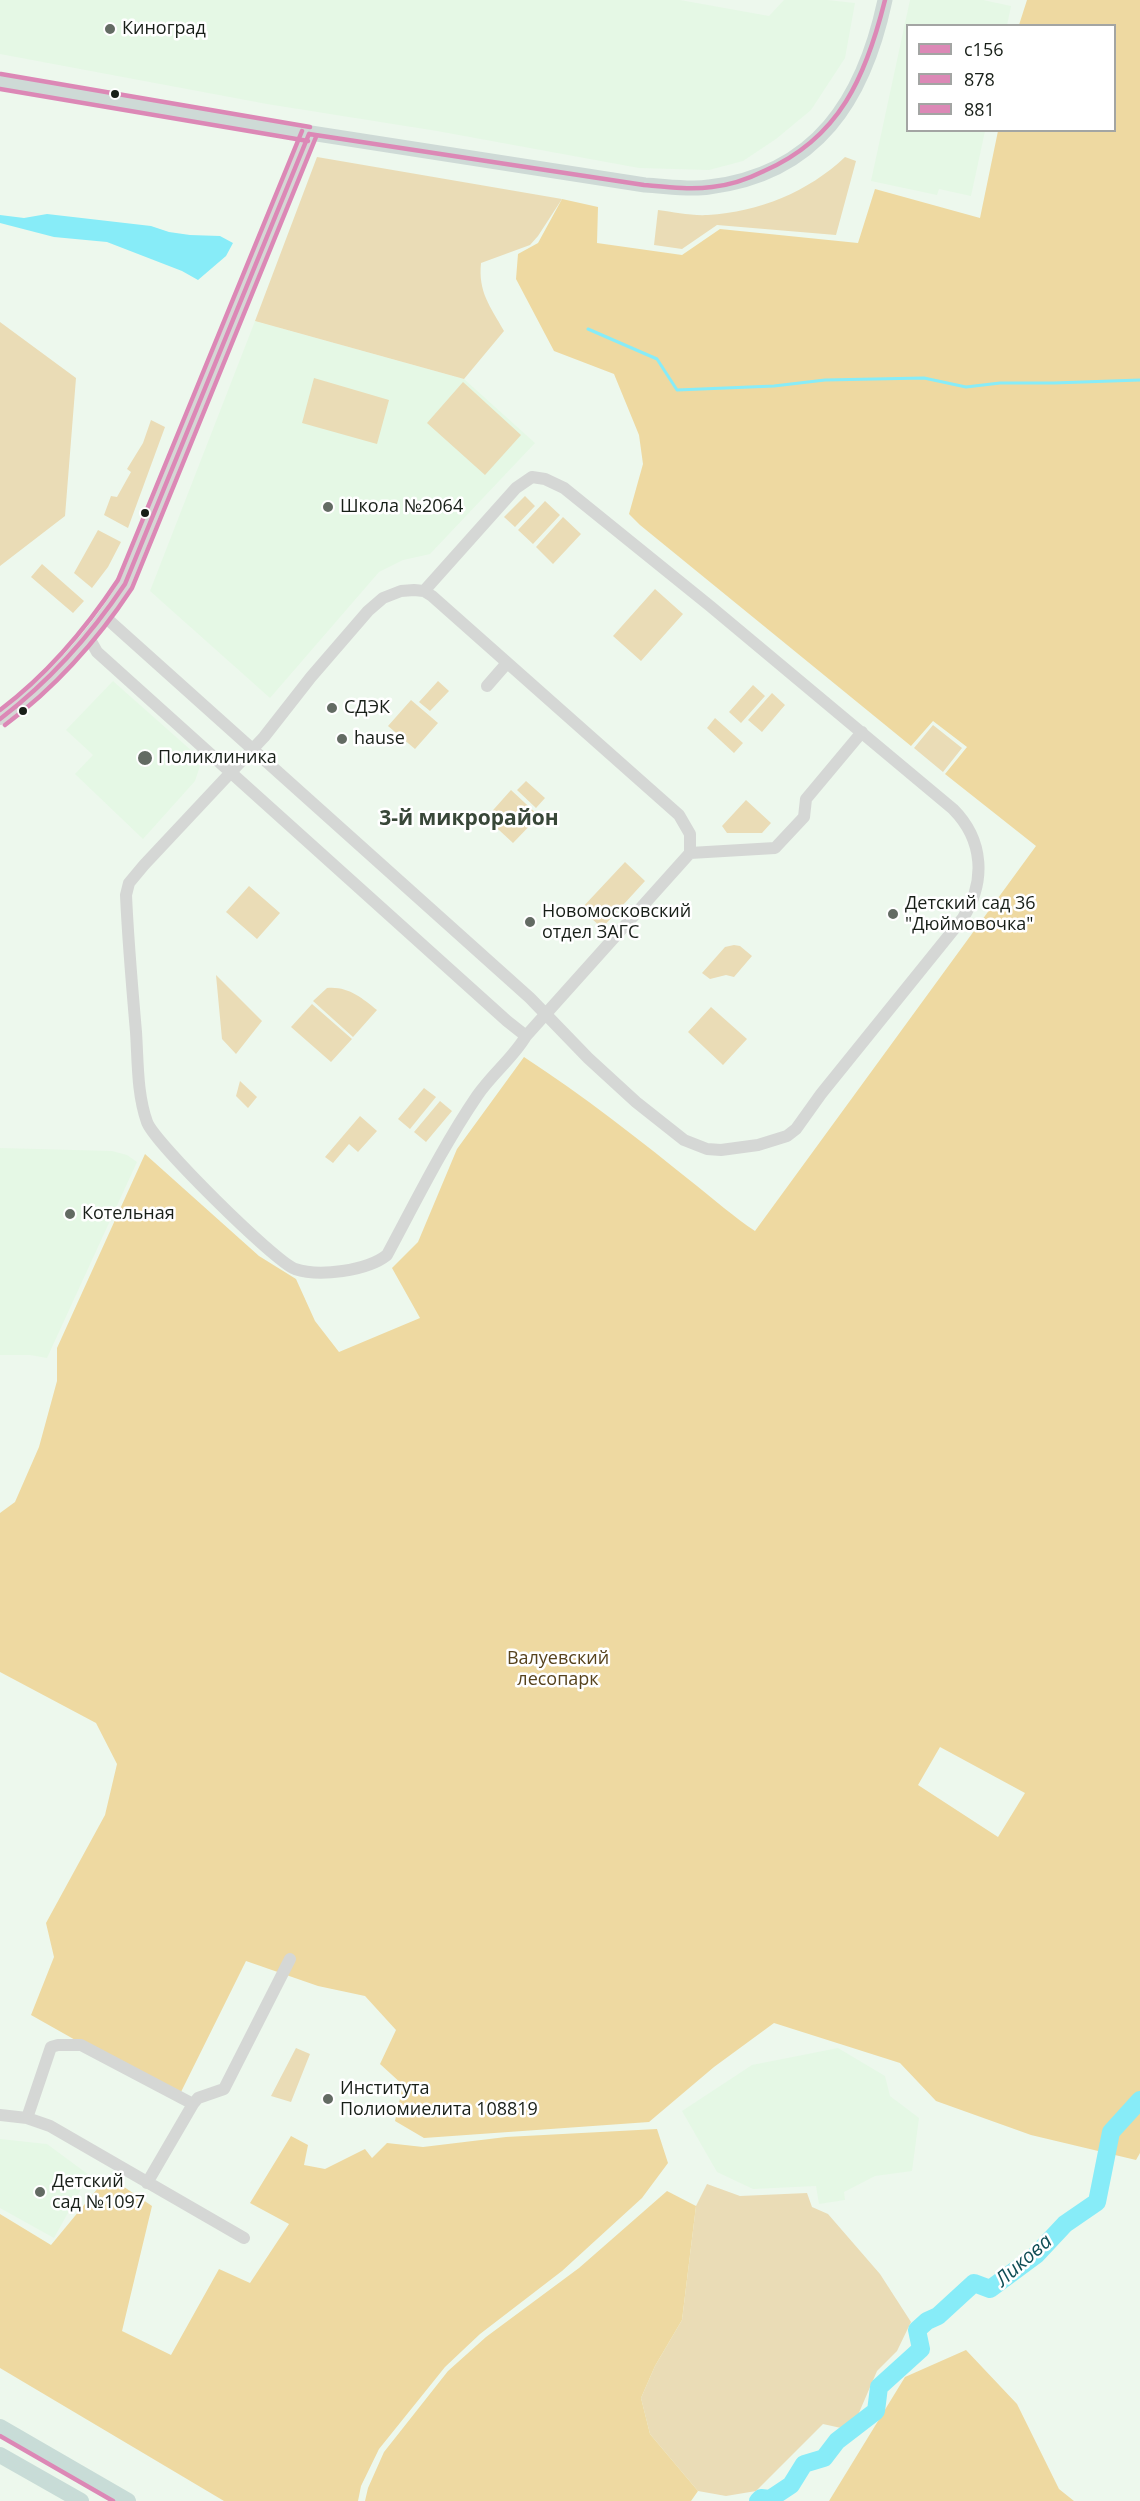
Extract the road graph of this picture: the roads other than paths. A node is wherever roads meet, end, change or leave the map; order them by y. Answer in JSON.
{"nodes":[{"id":1,"x":885,"y":0,"type":"edge"},
{"id":2,"x":0,"y":81,"type":"edge"},
{"id":3,"x":309,"y":134,"type":"junction"},
{"id":4,"x":424,"y":591,"type":"junction"},
{"id":5,"x":104,"y":615,"type":"junction"},
{"id":6,"x":88,"y":636,"type":"junction"},
{"id":7,"x":507,"y":663,"type":"junction"},
{"id":8,"x":487,"y":686,"type":"dead end"},
{"id":9,"x":0,"y":719,"type":"edge"},
{"id":10,"x":862,"y":732,"type":"junction"},
{"id":11,"x":252,"y":749,"type":"junction"},
{"id":12,"x":231,"y":772,"type":"junction"},
{"id":13,"x":690,"y":853,"type":"junction"},
{"id":14,"x":546,"y":1014,"type":"junction"},
{"id":15,"x":526,"y":1036,"type":"junction"},
{"id":16,"x":290,"y":1959,"type":"dead end"},
{"id":17,"x":193,"y":2104,"type":"junction"},
{"id":18,"x":0,"y":2115,"type":"edge"},
{"id":19,"x":27,"y":2118,"type":"junction"},
{"id":20,"x":147,"y":2183,"type":"junction"},
{"id":21,"x":244,"y":2238,"type":"dead end"},
{"id":22,"x":0,"y":2427,"type":"edge"},
{"id":23,"x":0,"y":2455,"type":"edge"},
{"id":24,"x":81,"y":2501,"type":"edge"},
{"id":25,"x":128,"y":2501,"type":"edge"}],
"edges":[{"from":1,"to":3,"type":"main road"},
{"from":2,"to":3,"type":"main road"},
{"from":3,"to":5,"type":"street"},
{"from":4,"to":7,"type":"street"},
{"from":4,"to":10,"type":"street"},
{"from":4,"to":11,"type":"street"},
{"from":5,"to":6,"type":"street"},
{"from":5,"to":11,"type":"street"},
{"from":6,"to":9,"type":"street"},
{"from":6,"to":12,"type":"street"},
{"from":7,"to":8,"type":"street"},
{"from":7,"to":13,"type":"street"},
{"from":10,"to":13,"type":"street"},
{"from":10,"to":14,"type":"street"},
{"from":11,"to":12,"type":"street"},
{"from":11,"to":14,"type":"street"},
{"from":12,"to":15,"type":"street"},
{"from":12,"to":15,"type":"street"},
{"from":13,"to":14,"type":"street"},
{"from":14,"to":15,"type":"street"},
{"from":16,"to":17,"type":"street"},
{"from":17,"to":19,"type":"street"},
{"from":17,"to":20,"type":"street"},
{"from":18,"to":19,"type":"street"},
{"from":19,"to":20,"type":"street"},
{"from":20,"to":21,"type":"street"},
{"from":22,"to":25,"type":"highway"},
{"from":23,"to":24,"type":"highway"}]}
